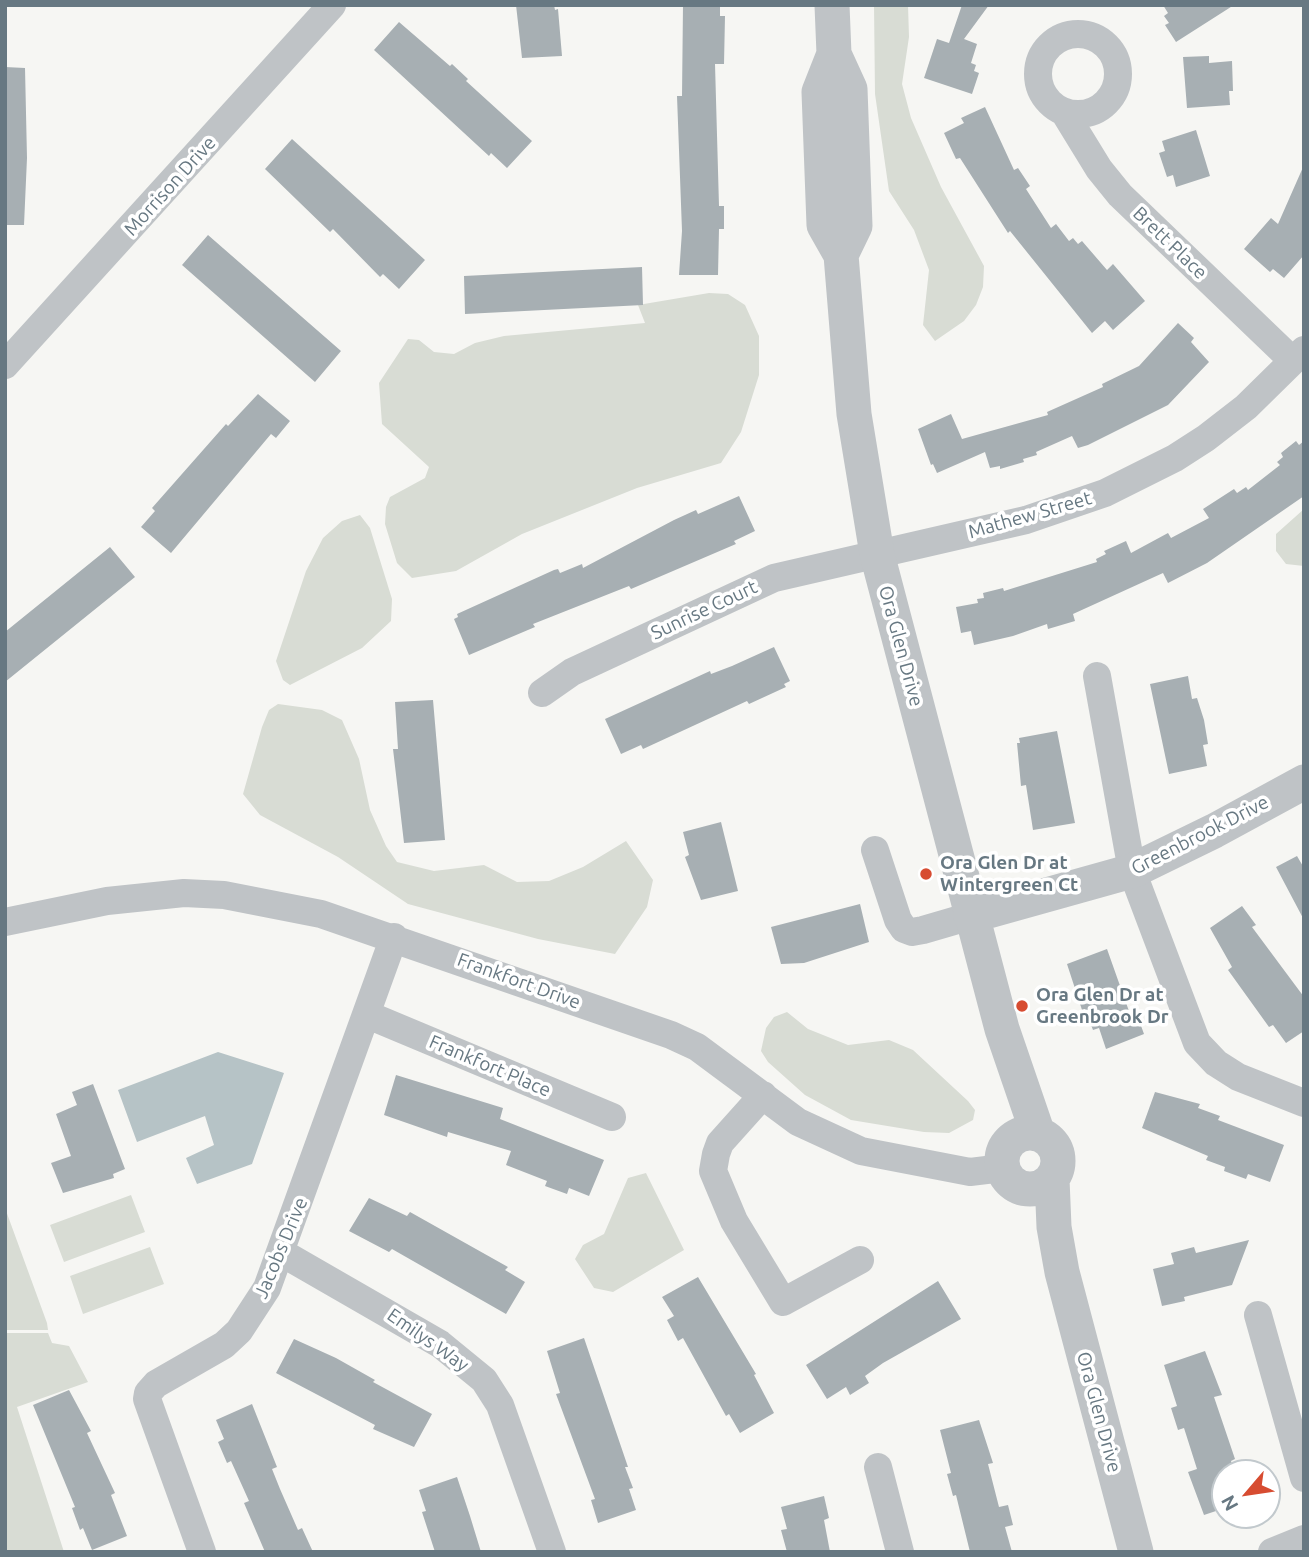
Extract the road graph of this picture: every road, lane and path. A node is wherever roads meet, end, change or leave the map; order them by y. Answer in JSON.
{"nodes":[{"id":1,"x":332,"y":5,"type":"edge"},
{"id":2,"x":832,"y":5,"type":"edge"},
{"id":3,"x":1064,"y":112,"type":"dead end"},
{"id":4,"x":1298,"y":355,"type":"edge"},
{"id":5,"x":5,"y":365,"type":"edge"},
{"id":6,"x":877,"y":554,"type":"junction"},
{"id":7,"x":1097,"y":676,"type":"dead end"},
{"id":8,"x":542,"y":693,"type":"dead end"},
{"id":9,"x":1304,"y":782,"type":"edge"},
{"id":10,"x":875,"y":850,"type":"dead end"},
{"id":11,"x":1132,"y":872,"type":"junction"},
{"id":12,"x":971,"y":916,"type":"junction"},
{"id":13,"x":5,"y":922,"type":"edge"},
{"id":14,"x":394,"y":937,"type":"junction"},
{"id":15,"x":368,"y":1015,"type":"junction"},
{"id":16,"x":763,"y":1095,"type":"junction"},
{"id":17,"x":1304,"y":1104,"type":"edge"},
{"id":18,"x":612,"y":1117,"type":"dead end"},
{"id":19,"x":1026,"y":1162,"type":"junction"},
{"id":20,"x":282,"y":1253,"type":"junction"},
{"id":21,"x":860,"y":1260,"type":"dead end"},
{"id":22,"x":1258,"y":1315,"type":"dead end"},
{"id":23,"x":878,"y":1467,"type":"dead end"},
{"id":24,"x":1304,"y":1478,"type":"edge"},
{"id":25,"x":1304,"y":1539,"type":"edge"},
{"id":26,"x":202,"y":1552,"type":"edge"},
{"id":27,"x":552,"y":1552,"type":"edge"},
{"id":28,"x":900,"y":1552,"type":"edge"},
{"id":29,"x":1136,"y":1552,"type":"edge"},
{"id":30,"x":1272,"y":1552,"type":"edge"}],
"edges":[{"from":1,"to":5,"type":"street","name":"Morrison Drive"},
{"from":2,"to":6,"type":"street","name":"Ora Glen Drive"},
{"from":3,"to":4,"type":"street","name":"Brett Place"},
{"from":4,"to":6,"type":"street","name":"Mathew Street"},
{"from":6,"to":8,"type":"street","name":"Sunrise Court"},
{"from":6,"to":12,"type":"street","name":"Ora Glen Drive"},
{"from":7,"to":11,"type":"street"},
{"from":9,"to":11,"type":"street","name":"Greenbrook Drive"},
{"from":10,"to":12,"type":"street"},
{"from":11,"to":12,"type":"street","name":"Greenbrook Drive"},
{"from":11,"to":17,"type":"street"},
{"from":12,"to":19,"type":"street","name":"Ora Glen Drive"},
{"from":13,"to":14,"type":"street","name":"Frankfort Drive"},
{"from":14,"to":15,"type":"street","name":"Jacobs Drive"},
{"from":14,"to":16,"type":"street","name":"Frankfort Drive"},
{"from":15,"to":18,"type":"street","name":"Frankfort Place"},
{"from":15,"to":20,"type":"street","name":"Jacobs Drive"},
{"from":16,"to":19,"type":"street","name":"Frankfort Drive"},
{"from":16,"to":21,"type":"street"},
{"from":19,"to":29,"type":"street","name":"Ora Glen Drive"},
{"from":20,"to":26,"type":"street","name":"Jacobs Drive"},
{"from":20,"to":27,"type":"street","name":"Emilys Way"},
{"from":22,"to":24,"type":"street"},
{"from":23,"to":28,"type":"street"},
{"from":25,"to":30,"type":"street"}]}
